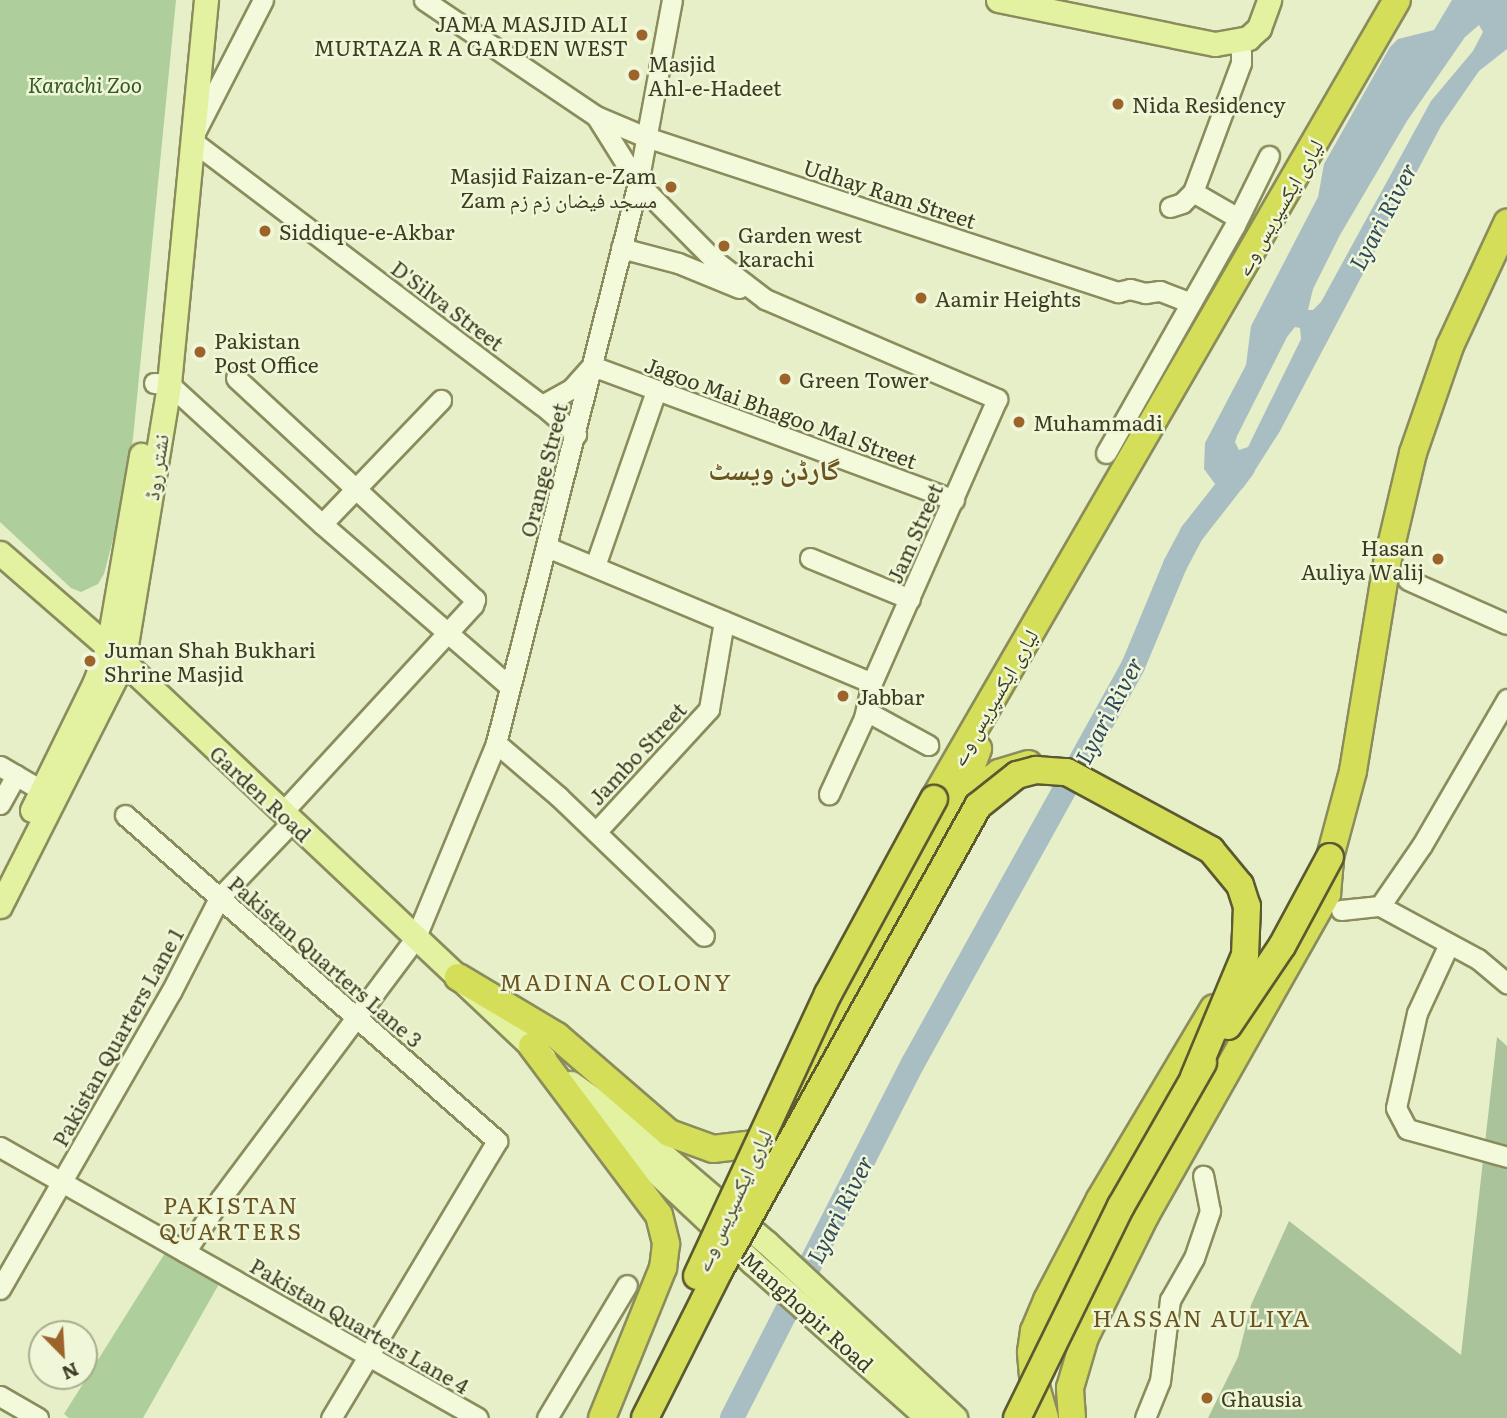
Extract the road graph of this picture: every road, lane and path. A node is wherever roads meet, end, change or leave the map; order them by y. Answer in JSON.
{"nodes":[{"id":1,"x":197,"y":0,"type":"edge"},
{"id":2,"x":206,"y":0,"type":"edge"},
{"id":3,"x":263,"y":0,"type":"edge"},
{"id":4,"x":424,"y":0,"type":"edge"},
{"id":5,"x":672,"y":0,"type":"edge"},
{"id":6,"x":998,"y":0,"type":"edge"},
{"id":7,"x":1269,"y":0,"type":"edge"},
{"id":8,"x":1397,"y":0,"type":"edge"},
{"id":9,"x":1237,"y":43,"type":"junction"},
{"id":10,"x":596,"y":116,"type":"junction"},
{"id":11,"x":646,"y":137,"type":"junction"},
{"id":12,"x":191,"y":141,"type":"junction"},
{"id":13,"x":1269,"y":156,"type":"dead end"},
{"id":14,"x":638,"y":183,"type":"junction"},
{"id":15,"x":1193,"y":192,"type":"junction"},
{"id":16,"x":1170,"y":207,"type":"dead end"},
{"id":17,"x":1238,"y":218,"type":"junction"},
{"id":18,"x":1507,"y":223,"type":"edge"},
{"id":19,"x":621,"y":247,"type":"junction"},
{"id":20,"x":765,"y":299,"type":"junction"},
{"id":21,"x":1191,"y":303,"type":"junction"},
{"id":22,"x":592,"y":366,"type":"junction"},
{"id":23,"x":236,"y":378,"type":"dead end"},
{"id":24,"x":161,"y":384,"type":"junction"},
{"id":25,"x":656,"y":391,"type":"junction"},
{"id":26,"x":441,"y":400,"type":"dead end"},
{"id":27,"x":542,"y":405,"type":"junction"},
{"id":28,"x":576,"y":434,"type":"junction"},
{"id":29,"x":1106,"y":453,"type":"dead end"},
{"id":30,"x":357,"y":487,"type":"junction"},
{"id":31,"x":954,"y":500,"type":"junction"},
{"id":32,"x":322,"y":524,"type":"junction"},
{"id":33,"x":547,"y":547,"type":"junction"},
{"id":34,"x":0,"y":553,"type":"edge"},
{"id":35,"x":810,"y":558,"type":"dead end"},
{"id":36,"x":595,"y":566,"type":"junction"},
{"id":37,"x":1408,"y":580,"type":"dead end"},
{"id":38,"x":910,"y":599,"type":"junction"},
{"id":39,"x":724,"y":621,"type":"junction"},
{"id":40,"x":1507,"y":624,"type":"edge"},
{"id":41,"x":446,"y":633,"type":"junction"},
{"id":42,"x":116,"y":655,"type":"junction"},
{"id":43,"x":1003,"y":680,"type":"junction"},
{"id":44,"x":872,"y":683,"type":"junction"},
{"id":45,"x":510,"y":687,"type":"junction"},
{"id":46,"x":1507,"y":699,"type":"edge"},
{"id":47,"x":866,"y":711,"type":"junction"},
{"id":48,"x":496,"y":743,"type":"junction"},
{"id":49,"x":928,"y":745,"type":"dead end"},
{"id":50,"x":8,"y":771,"type":"edge"},
{"id":51,"x":1067,"y":772,"type":"junction"},
{"id":52,"x":41,"y":790,"type":"junction"},
{"id":53,"x":829,"y":794,"type":"dead end"},
{"id":54,"x":958,"y":803,"type":"junction"},
{"id":55,"x":0,"y":804,"type":"edge"},
{"id":56,"x":125,"y":815,"type":"dead end"},
{"id":57,"x":287,"y":818,"type":"junction"},
{"id":58,"x":596,"y":832,"type":"junction"},
{"id":59,"x":1330,"y":856,"type":"junction"},
{"id":60,"x":0,"y":872,"type":"edge"},
{"id":61,"x":219,"y":898,"type":"junction"},
{"id":62,"x":0,"y":906,"type":"edge"},
{"id":63,"x":1380,"y":906,"type":"junction"},
{"id":64,"x":1341,"y":910,"type":"dead end"},
{"id":65,"x":704,"y":936,"type":"dead end"},
{"id":66,"x":415,"y":939,"type":"junction"},
{"id":67,"x":1449,"y":944,"type":"junction"},
{"id":68,"x":1245,"y":956,"type":"junction"},
{"id":69,"x":458,"y":977,"type":"junction"},
{"id":70,"x":1507,"y":983,"type":"edge"},
{"id":71,"x":355,"y":1017,"type":"junction"},
{"id":72,"x":532,"y":1046,"type":"junction"},
{"id":73,"x":1194,"y":1077,"type":"junction"},
{"id":74,"x":571,"y":1083,"type":"junction"},
{"id":75,"x":0,"y":1147,"type":"edge"},
{"id":76,"x":1507,"y":1157,"type":"edge"},
{"id":77,"x":1203,"y":1176,"type":"dead end"},
{"id":78,"x":62,"y":1182,"type":"junction"},
{"id":79,"x":184,"y":1252,"type":"junction"},
{"id":80,"x":627,"y":1285,"type":"dead end"},
{"id":81,"x":0,"y":1289,"type":"edge"},
{"id":82,"x":368,"y":1356,"type":"junction"},
{"id":83,"x":0,"y":1396,"type":"edge"},
{"id":84,"x":37,"y":1418,"type":"edge"},
{"id":85,"x":331,"y":1418,"type":"edge"},
{"id":86,"x":478,"y":1418,"type":"edge"},
{"id":87,"x":548,"y":1418,"type":"edge"},
{"id":88,"x":602,"y":1418,"type":"edge"},
{"id":89,"x":635,"y":1418,"type":"edge"},
{"id":90,"x":645,"y":1418,"type":"edge"},
{"id":91,"x":928,"y":1418,"type":"edge"},
{"id":92,"x":956,"y":1418,"type":"edge"},
{"id":93,"x":1017,"y":1418,"type":"edge"},
{"id":94,"x":1045,"y":1418,"type":"edge"},
{"id":95,"x":1072,"y":1418,"type":"edge"},
{"id":96,"x":1145,"y":1418,"type":"edge"}],
"edges":[{"from":1,"to":24,"type":"main road","name":"نشتر روڈ"},
{"from":2,"to":12,"type":"main road","name":"نشتر روڈ"},
{"from":3,"to":12,"type":"street"},
{"from":4,"to":10,"type":"street"},
{"from":5,"to":11,"type":"street","name":"Orange Street"},
{"from":6,"to":9,"type":"main road"},
{"from":7,"to":9,"type":"main road"},
{"from":8,"to":43,"type":"highway","name":"لیاری ایکسپریس وے"},
{"from":9,"to":15,"type":"street"},
{"from":10,"to":11,"type":"street","name":"Udhay Ram Street"},
{"from":10,"to":14,"type":"street"},
{"from":11,"to":14,"type":"street","name":"Orange Street"},
{"from":11,"to":21,"type":"street","name":"Udhay Ram Street"},
{"from":12,"to":24,"type":"main road","name":"نشتر روڈ"},
{"from":12,"to":27,"type":"street","name":"D'Silva Street"},
{"from":13,"to":17,"type":"street"},
{"from":14,"to":19,"type":"street","name":"Orange Street"},
{"from":14,"to":20,"type":"street"},
{"from":15,"to":16,"type":"street"},
{"from":15,"to":17,"type":"street"},
{"from":17,"to":21,"type":"street"},
{"from":18,"to":59,"type":"highway"},
{"from":19,"to":20,"type":"street"},
{"from":19,"to":22,"type":"street","name":"Orange Street"},
{"from":20,"to":31,"type":"street","name":"Jam Street"},
{"from":21,"to":29,"type":"street"},
{"from":22,"to":25,"type":"street","name":"Jagoo Mai Bhagoo Mal Street"},
{"from":22,"to":27,"type":"street"},
{"from":22,"to":28,"type":"street","name":"Orange Street"},
{"from":23,"to":30,"type":"street","name":"Pakistan Quarters Lane 1"},
{"from":24,"to":32,"type":"street"},
{"from":24,"to":42,"type":"main road","name":"نشتر روڈ"},
{"from":25,"to":31,"type":"street","name":"Jagoo Mai Bhagoo Mal Street"},
{"from":25,"to":36,"type":"street"},
{"from":26,"to":30,"type":"street"},
{"from":27,"to":28,"type":"street","name":"D'Silva Street"},
{"from":28,"to":33,"type":"street","name":"Orange Street"},
{"from":30,"to":32,"type":"street"},
{"from":30,"to":41,"type":"street","name":"Pakistan Quarters Lane 1"},
{"from":31,"to":38,"type":"street","name":"Jam Street"},
{"from":32,"to":41,"type":"street"},
{"from":33,"to":36,"type":"street"},
{"from":33,"to":45,"type":"street","name":"Orange Street"},
{"from":34,"to":42,"type":"main road","name":"Garden Road"},
{"from":35,"to":38,"type":"street"},
{"from":36,"to":39,"type":"street"},
{"from":37,"to":40,"type":"street"},
{"from":38,"to":44,"type":"street","name":"Jam Street"},
{"from":39,"to":44,"type":"street"},
{"from":39,"to":58,"type":"street","name":"Jambo Street"},
{"from":41,"to":45,"type":"street"},
{"from":41,"to":57,"type":"street","name":"Pakistan Quarters Lane 1"},
{"from":42,"to":52,"type":"main road","name":"نشتر روڈ"},
{"from":42,"to":57,"type":"main road","name":"Garden Road"},
{"from":42,"to":62,"type":"main road","name":"نشتر روڈ"},
{"from":43,"to":54,"type":"highway"},
{"from":43,"to":89,"type":"highway","name":"لیاری ایکسپریس وے","bridge":true},
{"from":44,"to":47,"type":"street","name":"Jam Street"},
{"from":45,"to":48,"type":"street","name":"Orange Street"},
{"from":46,"to":63,"type":"street"},
{"from":47,"to":49,"type":"street"},
{"from":47,"to":53,"type":"street","name":"Jam Street"},
{"from":48,"to":58,"type":"street"},
{"from":48,"to":66,"type":"street","name":"Orange Street"},
{"from":50,"to":52,"type":"street"},
{"from":50,"to":55,"type":"street"},
{"from":51,"to":54,"type":"highway","bridge":true},
{"from":51,"to":68,"type":"highway","bridge":true},
{"from":51,"to":90,"type":"highway","bridge":true},
{"from":52,"to":60,"type":"main road","name":"نشتر روڈ"},
{"from":54,"to":69,"type":"highway"},
{"from":56,"to":61,"type":"street","name":"Pakistan Quarters Lane 3"},
{"from":57,"to":61,"type":"street","name":"Pakistan Quarters Lane 1"},
{"from":57,"to":66,"type":"main road","name":"Garden Road"},
{"from":58,"to":65,"type":"street"},
{"from":59,"to":73,"type":"highway","bridge":true},
{"from":59,"to":95,"type":"highway"},
{"from":61,"to":71,"type":"street","name":"Pakistan Quarters Lane 3"},
{"from":61,"to":78,"type":"street","name":"Pakistan Quarters Lane 1"},
{"from":63,"to":64,"type":"street"},
{"from":63,"to":67,"type":"street"},
{"from":66,"to":69,"type":"main road","name":"Manghopir Road"},
{"from":66,"to":71,"type":"street","name":"Orange Street"},
{"from":67,"to":70,"type":"street"},
{"from":67,"to":76,"type":"street"},
{"from":68,"to":73,"type":"highway","bridge":true},
{"from":68,"to":94,"type":"highway","bridge":true},
{"from":69,"to":72,"type":"main road","name":"Manghopir Road"},
{"from":71,"to":79,"type":"street","name":"Orange Street"},
{"from":71,"to":82,"type":"street","name":"Pakistan Quarters Lane 3"},
{"from":72,"to":74,"type":"main road","name":"Manghopir Road"},
{"from":72,"to":88,"type":"highway"},
{"from":73,"to":93,"type":"highway","bridge":true},
{"from":74,"to":91,"type":"main road","name":"Manghopir Road"},
{"from":74,"to":92,"type":"main road","name":"Manghopir Road"},
{"from":75,"to":78,"type":"street","name":"Pakistan Quarters Lane 4"},
{"from":77,"to":96,"type":"street"},
{"from":78,"to":79,"type":"street","name":"Pakistan Quarters Lane 4"},
{"from":78,"to":81,"type":"street","name":"Pakistan Quarters Lane 1"},
{"from":79,"to":82,"type":"street","name":"Pakistan Quarters Lane 4"},
{"from":80,"to":87,"type":"street"},
{"from":82,"to":85,"type":"street"},
{"from":82,"to":86,"type":"street","name":"Pakistan Quarters Lane 4"},
{"from":83,"to":84,"type":"street"}]}
